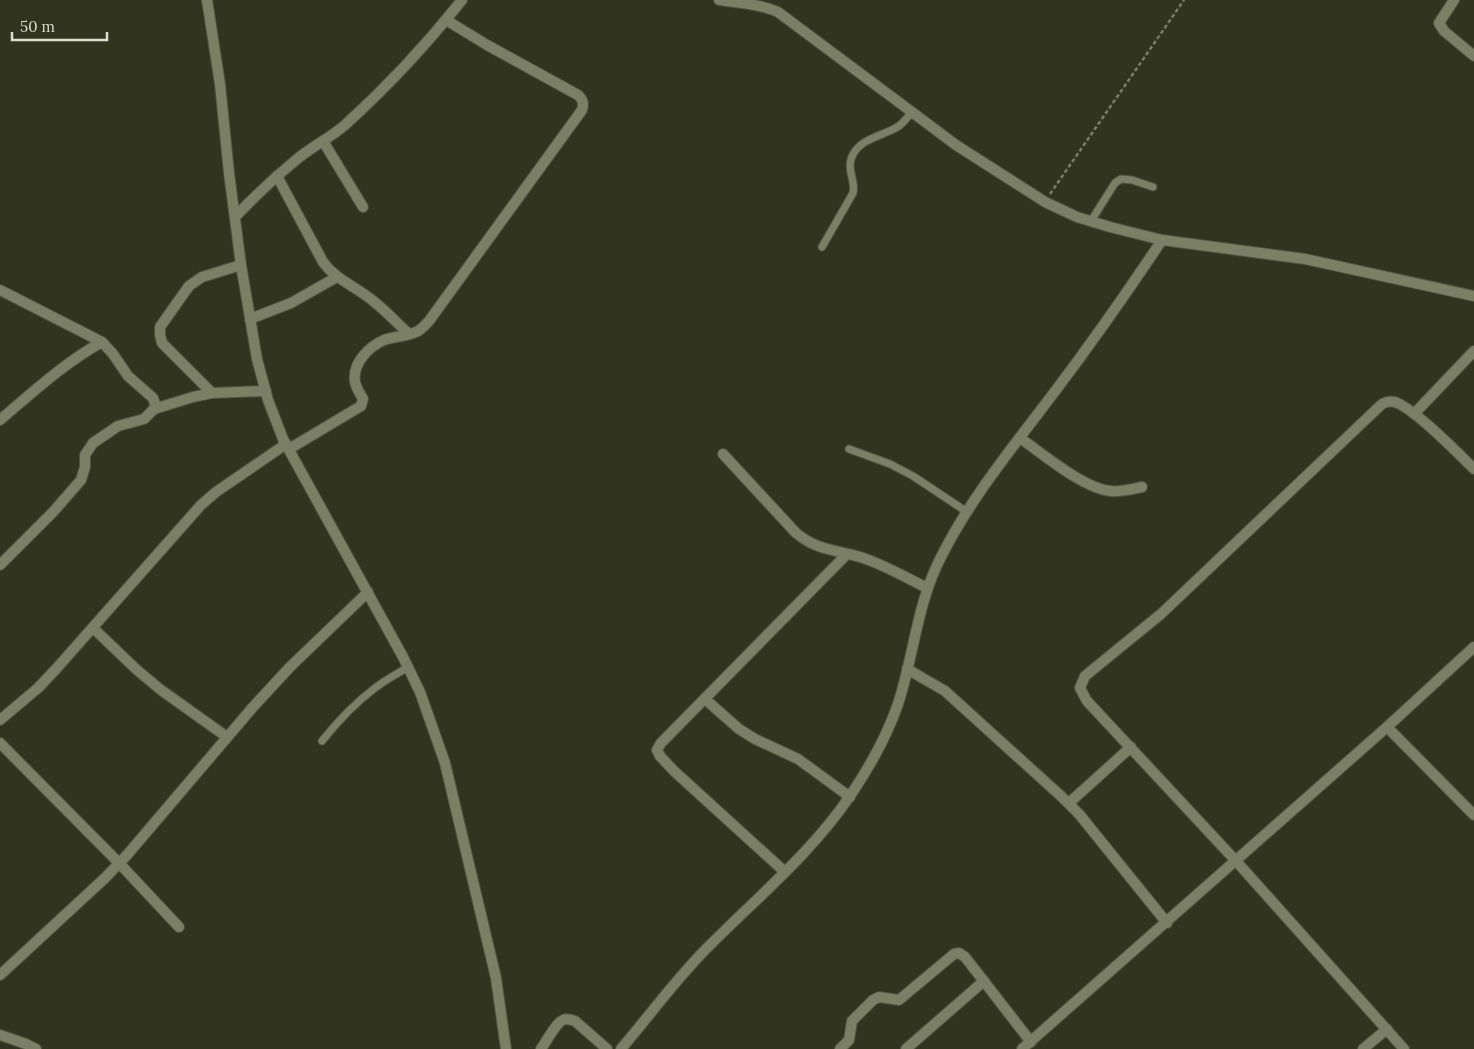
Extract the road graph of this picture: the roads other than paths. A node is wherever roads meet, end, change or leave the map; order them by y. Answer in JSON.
{"nodes":[{"id":1,"x":207,"y":0,"type":"edge"},
{"id":2,"x":462,"y":0,"type":"edge"},
{"id":3,"x":719,"y":0,"type":"edge"},
{"id":4,"x":1454,"y":0,"type":"edge"},
{"id":5,"x":771,"y":7,"type":"edge"},
{"id":6,"x":446,"y":20,"type":"junction"},
{"id":7,"x":1474,"y":56,"type":"edge"},
{"id":8,"x":912,"y":112,"type":"junction"},
{"id":9,"x":324,"y":141,"type":"junction"},
{"id":10,"x":277,"y":176,"type":"junction"},
{"id":11,"x":1153,"y":187,"type":"dead end"},
{"id":12,"x":363,"y":207,"type":"dead end"},
{"id":13,"x":235,"y":218,"type":"junction"},
{"id":14,"x":1091,"y":221,"type":"junction"},
{"id":15,"x":1162,"y":240,"type":"junction"},
{"id":16,"x":822,"y":247,"type":"dead end"},
{"id":17,"x":241,"y":265,"type":"junction"},
{"id":18,"x":337,"y":277,"type":"junction"},
{"id":19,"x":0,"y":290,"type":"edge"},
{"id":20,"x":1474,"y":296,"type":"edge"},
{"id":21,"x":250,"y":319,"type":"junction"},
{"id":22,"x":409,"y":334,"type":"junction"},
{"id":23,"x":102,"y":342,"type":"junction"},
{"id":24,"x":1474,"y":351,"type":"edge"},
{"id":25,"x":266,"y":391,"type":"junction"},
{"id":26,"x":212,"y":393,"type":"junction"},
{"id":27,"x":154,"y":409,"type":"junction"},
{"id":28,"x":1414,"y":414,"type":"junction"},
{"id":29,"x":0,"y":420,"type":"edge"},
{"id":30,"x":1020,"y":438,"type":"junction"},
{"id":31,"x":288,"y":447,"type":"junction"},
{"id":32,"x":848,"y":449,"type":"dead end"},
{"id":33,"x":724,"y":454,"type":"dead end"},
{"id":34,"x":1474,"y":469,"type":"edge"},
{"id":35,"x":1142,"y":487,"type":"dead end"},
{"id":36,"x":967,"y":512,"type":"junction"},
{"id":37,"x":847,"y":554,"type":"junction"},
{"id":38,"x":0,"y":565,"type":"edge"},
{"id":39,"x":926,"y":588,"type":"junction"},
{"id":40,"x":368,"y":592,"type":"junction"},
{"id":41,"x":93,"y":628,"type":"junction"},
{"id":42,"x":1474,"y":647,"type":"edge"},
{"id":43,"x":408,"y":667,"type":"junction"},
{"id":44,"x":907,"y":668,"type":"junction"},
{"id":45,"x":705,"y":699,"type":"junction"},
{"id":46,"x":0,"y":720,"type":"edge"},
{"id":47,"x":1387,"y":727,"type":"junction"},
{"id":48,"x":227,"y":736,"type":"junction"},
{"id":49,"x":322,"y":740,"type":"dead end"},
{"id":50,"x":0,"y":743,"type":"edge"},
{"id":51,"x":1131,"y":747,"type":"junction"},
{"id":52,"x":850,"y":797,"type":"junction"},
{"id":53,"x":1068,"y":803,"type":"junction"},
{"id":54,"x":1474,"y":815,"type":"edge"},
{"id":55,"x":1236,"y":861,"type":"junction"},
{"id":56,"x":119,"y":863,"type":"junction"},
{"id":57,"x":785,"y":872,"type":"junction"},
{"id":58,"x":1166,"y":923,"type":"junction"},
{"id":59,"x":179,"y":927,"type":"dead end"},
{"id":60,"x":0,"y":975,"type":"edge"},
{"id":61,"x":984,"y":981,"type":"junction"},
{"id":62,"x":1387,"y":1030,"type":"junction"},
{"id":63,"x":0,"y":1035,"type":"edge"},
{"id":64,"x":1031,"y":1042,"type":"junction"},
{"id":65,"x":36,"y":1049,"type":"edge"},
{"id":66,"x":506,"y":1049,"type":"edge"},
{"id":67,"x":541,"y":1049,"type":"edge"},
{"id":68,"x":607,"y":1049,"type":"edge"},
{"id":69,"x":621,"y":1049,"type":"edge"},
{"id":70,"x":840,"y":1049,"type":"edge"},
{"id":71,"x":906,"y":1049,"type":"edge"},
{"id":72,"x":1022,"y":1049,"type":"edge"},
{"id":73,"x":1363,"y":1049,"type":"edge"},
{"id":74,"x":1404,"y":1049,"type":"edge"}],
"edges":[{"from":1,"to":13,"type":"street"},
{"from":2,"to":6,"type":"street"},
{"from":3,"to":5,"type":"street"},
{"from":4,"to":7,"type":"street"},
{"from":5,"to":8,"type":"street"},
{"from":6,"to":9,"type":"street"},
{"from":6,"to":22,"type":"street"},
{"from":8,"to":14,"type":"street"},
{"from":8,"to":16,"type":"lane"},
{"from":9,"to":10,"type":"street"},
{"from":9,"to":12,"type":"street"},
{"from":10,"to":13,"type":"street"},
{"from":10,"to":18,"type":"street"},
{"from":11,"to":14,"type":"lane"},
{"from":13,"to":17,"type":"street"},
{"from":14,"to":15,"type":"street"},
{"from":15,"to":20,"type":"street"},
{"from":15,"to":30,"type":"street"},
{"from":17,"to":21,"type":"street"},
{"from":17,"to":26,"type":"street"},
{"from":18,"to":21,"type":"street"},
{"from":18,"to":22,"type":"street"},
{"from":19,"to":23,"type":"street"},
{"from":21,"to":25,"type":"street"},
{"from":22,"to":31,"type":"street"},
{"from":23,"to":27,"type":"street"},
{"from":23,"to":29,"type":"street"},
{"from":24,"to":28,"type":"street"},
{"from":25,"to":26,"type":"street"},
{"from":25,"to":31,"type":"street"},
{"from":26,"to":27,"type":"street"},
{"from":27,"to":38,"type":"street"},
{"from":28,"to":34,"type":"street"},
{"from":28,"to":51,"type":"street"},
{"from":30,"to":35,"type":"street"},
{"from":30,"to":36,"type":"street"},
{"from":31,"to":40,"type":"street"},
{"from":31,"to":41,"type":"street"},
{"from":32,"to":36,"type":"lane"},
{"from":33,"to":37,"type":"street"},
{"from":36,"to":39,"type":"street"},
{"from":37,"to":39,"type":"street"},
{"from":37,"to":45,"type":"street"},
{"from":39,"to":44,"type":"street"},
{"from":40,"to":43,"type":"street"},
{"from":40,"to":48,"type":"street"},
{"from":41,"to":46,"type":"street"},
{"from":41,"to":48,"type":"street"},
{"from":42,"to":47,"type":"street"},
{"from":43,"to":49,"type":"lane"},
{"from":43,"to":66,"type":"street"},
{"from":44,"to":52,"type":"street"},
{"from":44,"to":53,"type":"street"},
{"from":45,"to":52,"type":"street"},
{"from":45,"to":57,"type":"street"},
{"from":47,"to":54,"type":"street"},
{"from":47,"to":55,"type":"street"},
{"from":48,"to":56,"type":"street"},
{"from":50,"to":56,"type":"street"},
{"from":51,"to":53,"type":"street"},
{"from":51,"to":55,"type":"street"},
{"from":52,"to":57,"type":"street"},
{"from":53,"to":58,"type":"street"},
{"from":55,"to":58,"type":"street"},
{"from":55,"to":62,"type":"street"},
{"from":56,"to":59,"type":"street"},
{"from":56,"to":60,"type":"street"},
{"from":57,"to":69,"type":"street"},
{"from":58,"to":64,"type":"street"},
{"from":61,"to":64,"type":"street"},
{"from":61,"to":70,"type":"street"},
{"from":61,"to":71,"type":"street"},
{"from":62,"to":73,"type":"street"},
{"from":62,"to":74,"type":"street"},
{"from":63,"to":65,"type":"street"},
{"from":64,"to":72,"type":"street"},
{"from":67,"to":68,"type":"street"}]}
